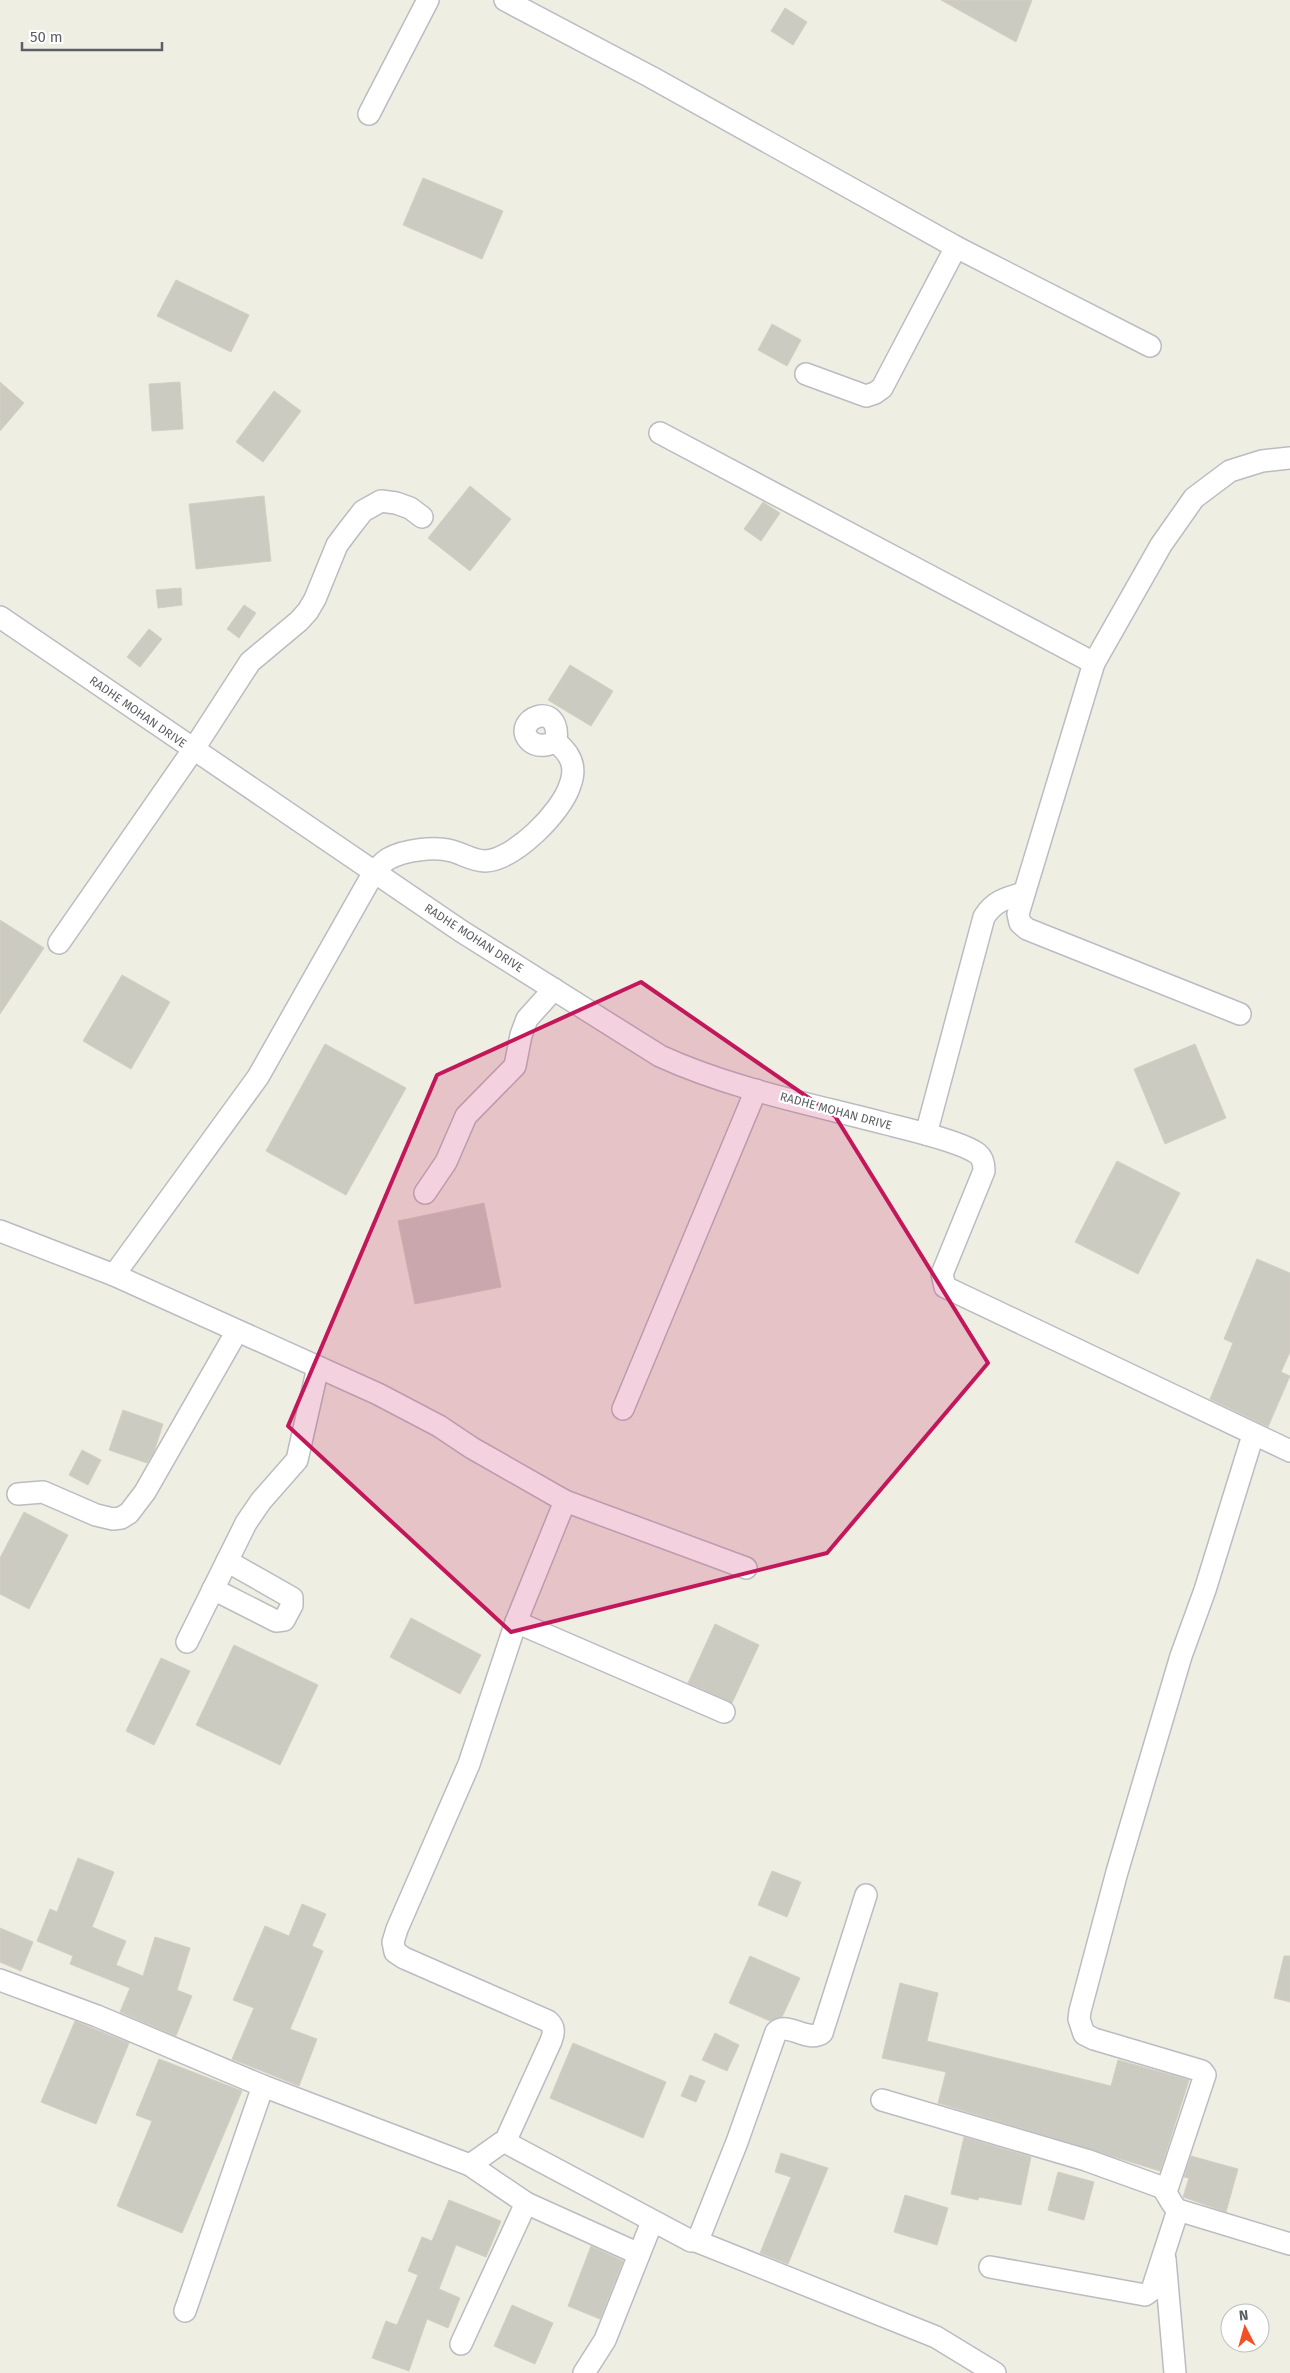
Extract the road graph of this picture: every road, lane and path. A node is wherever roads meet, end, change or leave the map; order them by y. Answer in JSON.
{"nodes":[{"id":1,"x":428,"y":0,"type":"edge"},
{"id":2,"x":505,"y":0,"type":"edge"},
{"id":3,"x":369,"y":114,"type":"dead end"},
{"id":4,"x":956,"y":247,"type":"junction"},
{"id":5,"x":1150,"y":346,"type":"dead end"},
{"id":6,"x":806,"y":374,"type":"dead end"},
{"id":7,"x":660,"y":433,"type":"dead end"},
{"id":8,"x":1290,"y":458,"type":"edge"},
{"id":9,"x":422,"y":517,"type":"dead end"},
{"id":10,"x":0,"y":616,"type":"edge"},
{"id":11,"x":1094,"y":663,"type":"junction"},
{"id":12,"x":556,"y":742,"type":"dead end"},
{"id":13,"x":194,"y":750,"type":"junction"},
{"id":14,"x":374,"y":872,"type":"junction"},
{"id":15,"x":1024,"y":894,"type":"junction"},
{"id":16,"x":59,"y":943,"type":"dead end"},
{"id":17,"x":554,"y":989,"type":"junction"},
{"id":18,"x":1240,"y":1014,"type":"dead end"},
{"id":19,"x":756,"y":1090,"type":"junction"},
{"id":20,"x":926,"y":1134,"type":"junction"},
{"id":21,"x":426,"y":1193,"type":"dead end"},
{"id":22,"x":0,"y":1231,"type":"edge"},
{"id":23,"x":114,"y":1275,"type":"junction"},
{"id":24,"x":237,"y":1331,"type":"junction"},
{"id":25,"x":318,"y":1367,"type":"junction"},
{"id":26,"x":623,"y":1410,"type":"dead end"},
{"id":27,"x":1253,"y":1434,"type":"junction"},
{"id":28,"x":1290,"y":1451,"type":"edge"},
{"id":29,"x":18,"y":1494,"type":"dead end"},
{"id":30,"x":566,"y":1501,"type":"junction"},
{"id":31,"x":227,"y":1561,"type":"junction"},
{"id":32,"x":746,"y":1568,"type":"dead end"},
{"id":33,"x":213,"y":1589,"type":"junction"},
{"id":34,"x":516,"y":1622,"type":"junction"},
{"id":35,"x":186,"y":1642,"type":"dead end"},
{"id":36,"x":724,"y":1712,"type":"dead end"},
{"id":37,"x":866,"y":1895,"type":"dead end"},
{"id":38,"x":0,"y":1980,"type":"edge"},
{"id":39,"x":263,"y":2086,"type":"junction"},
{"id":40,"x":882,"y":2100,"type":"dead end"},
{"id":41,"x":505,"y":2142,"type":"junction"},
{"id":42,"x":470,"y":2165,"type":"junction"},
{"id":43,"x":1166,"y":2192,"type":"junction"},
{"id":44,"x":526,"y":2203,"type":"junction"},
{"id":45,"x":1178,"y":2210,"type":"junction"},
{"id":46,"x":652,"y":2222,"type":"junction"},
{"id":47,"x":696,"y":2241,"type":"junction"},
{"id":48,"x":1290,"y":2244,"type":"edge"},
{"id":49,"x":1164,"y":2251,"type":"junction"},
{"id":50,"x":639,"y":2254,"type":"junction"},
{"id":51,"x":990,"y":2267,"type":"dead end"},
{"id":52,"x":185,"y":2311,"type":"dead end"},
{"id":53,"x":460,"y":2344,"type":"dead end"},
{"id":54,"x":584,"y":2373,"type":"edge"},
{"id":55,"x":996,"y":2373,"type":"edge"},
{"id":56,"x":1176,"y":2373,"type":"edge"}],
"edges":[{"from":1,"to":3,"type":"street"},
{"from":2,"to":4,"type":"street"},
{"from":4,"to":5,"type":"street"},
{"from":4,"to":6,"type":"street"},
{"from":7,"to":11,"type":"street"},
{"from":8,"to":11,"type":"street"},
{"from":9,"to":13,"type":"street"},
{"from":10,"to":13,"type":"street","name":"RADHE MOHAN DRIVE"},
{"from":11,"to":15,"type":"street"},
{"from":12,"to":14,"type":"street"},
{"from":13,"to":14,"type":"street","name":"RADHE MOHAN DRIVE"},
{"from":13,"to":16,"type":"street"},
{"from":14,"to":17,"type":"street","name":"RADHE MOHAN DRIVE"},
{"from":14,"to":23,"type":"street"},
{"from":15,"to":18,"type":"street"},
{"from":15,"to":20,"type":"street"},
{"from":17,"to":19,"type":"street","name":"RADHE MOHAN DRIVE"},
{"from":17,"to":21,"type":"street"},
{"from":19,"to":20,"type":"street","name":"RADHE MOHAN DRIVE"},
{"from":19,"to":26,"type":"street"},
{"from":20,"to":27,"type":"street","name":"RADHE MOHAN DRIVE"},
{"from":22,"to":23,"type":"street"},
{"from":23,"to":24,"type":"street"},
{"from":24,"to":25,"type":"street"},
{"from":24,"to":29,"type":"street"},
{"from":25,"to":30,"type":"street"},
{"from":25,"to":31,"type":"street"},
{"from":27,"to":28,"type":"street"},
{"from":27,"to":43,"type":"street"},
{"from":30,"to":32,"type":"street"},
{"from":30,"to":34,"type":"street"},
{"from":31,"to":33,"type":"street"},
{"from":31,"to":33,"type":"street"},
{"from":33,"to":35,"type":"street"},
{"from":34,"to":36,"type":"street"},
{"from":34,"to":41,"type":"street"},
{"from":37,"to":47,"type":"street"},
{"from":38,"to":39,"type":"street"},
{"from":39,"to":42,"type":"street"},
{"from":39,"to":52,"type":"street"},
{"from":40,"to":43,"type":"street"},
{"from":41,"to":42,"type":"street"},
{"from":41,"to":46,"type":"street"},
{"from":42,"to":44,"type":"street"},
{"from":43,"to":45,"type":"street"},
{"from":44,"to":50,"type":"street"},
{"from":44,"to":53,"type":"street"},
{"from":45,"to":48,"type":"street"},
{"from":45,"to":49,"type":"street"},
{"from":46,"to":47,"type":"street"},
{"from":46,"to":50,"type":"street"},
{"from":47,"to":55,"type":"street"},
{"from":49,"to":51,"type":"street"},
{"from":49,"to":56,"type":"street"},
{"from":50,"to":54,"type":"street"}]}
